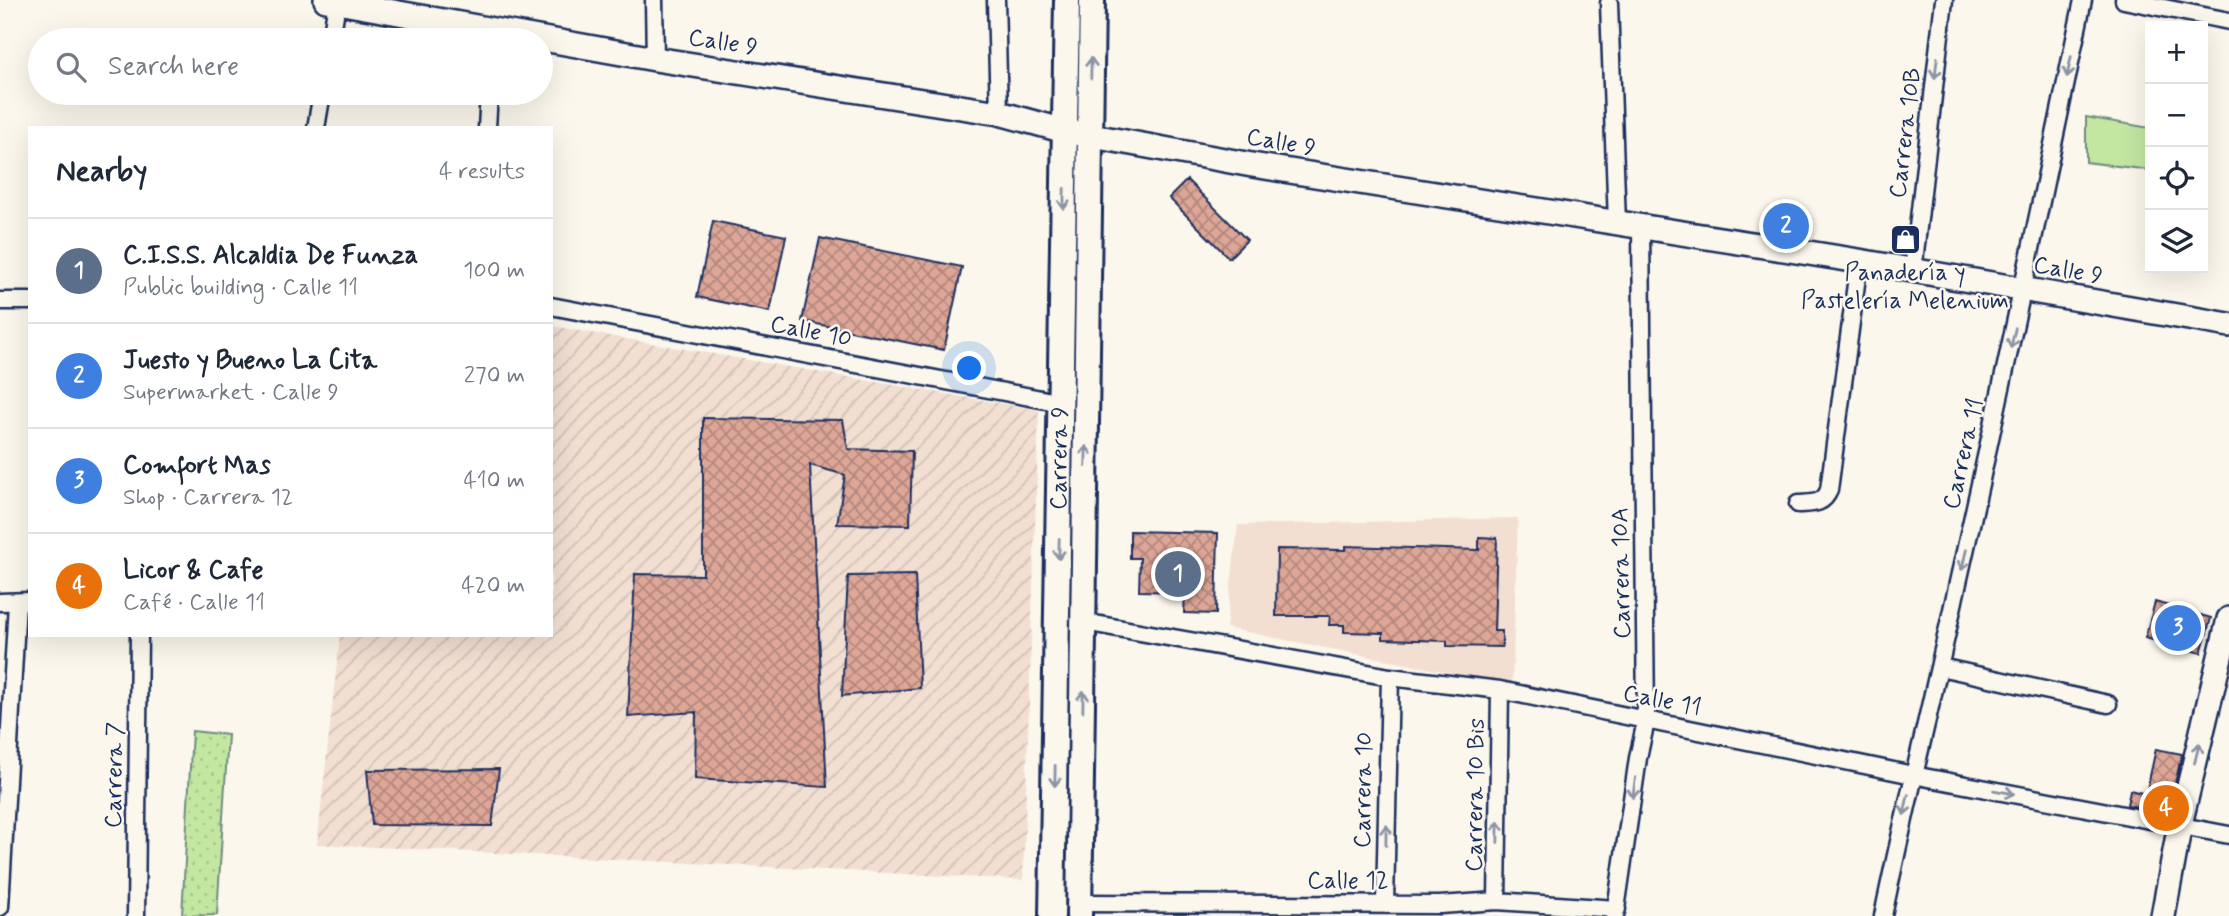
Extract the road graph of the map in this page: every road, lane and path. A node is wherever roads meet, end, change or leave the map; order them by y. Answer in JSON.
{"nodes":[{"id":1,"x":654,"y":0,"type":"edge"},
{"id":2,"x":996,"y":0,"type":"edge"},
{"id":3,"x":1067,"y":0,"type":"edge"},
{"id":4,"x":1092,"y":0,"type":"edge"},
{"id":5,"x":1944,"y":0,"type":"edge"},
{"id":6,"x":2083,"y":0,"type":"edge"},
{"id":7,"x":2124,"y":0,"type":"edge"},
{"id":8,"x":344,"y":2,"type":"edge"},
{"id":9,"x":1609,"y":4,"type":"dead end"},
{"id":10,"x":2229,"y":21,"type":"edge"},
{"id":11,"x":335,"y":28,"type":"edge"},
{"id":12,"x":461,"y":28,"type":"edge"},
{"id":13,"x":553,"y":44,"type":"edge"},
{"id":14,"x":655,"y":59,"type":"junction"},
{"id":15,"x":320,"y":105,"type":"edge"},
{"id":16,"x":488,"y":105,"type":"edge"},
{"id":17,"x":999,"y":113,"type":"junction"},
{"id":18,"x":316,"y":126,"type":"edge"},
{"id":19,"x":487,"y":126,"type":"edge"},
{"id":20,"x":1065,"y":131,"type":"junction"},
{"id":21,"x":1090,"y":135,"type":"junction"},
{"id":22,"x":1617,"y":223,"type":"junction"},
{"id":23,"x":1641,"y":227,"type":"junction"},
{"id":24,"x":1859,"y":261,"type":"junction"},
{"id":25,"x":1913,"y":271,"type":"junction"},
{"id":26,"x":2024,"y":290,"type":"junction"},
{"id":27,"x":0,"y":301,"type":"edge"},
{"id":28,"x":28,"y":301,"type":"edge"},
{"id":29,"x":553,"y":306,"type":"edge"},
{"id":30,"x":2229,"y":325,"type":"edge"},
{"id":31,"x":1062,"y":403,"type":"junction"},
{"id":32,"x":1798,"y":504,"type":"dead end"},
{"id":33,"x":0,"y":602,"type":"edge"},
{"id":34,"x":23,"y":602,"type":"edge"},
{"id":35,"x":2229,"y":619,"type":"edge"},
{"id":36,"x":1084,"y":622,"type":"junction"},
{"id":37,"x":139,"y":637,"type":"edge"},
{"id":38,"x":1940,"y":667,"type":"junction"},
{"id":39,"x":1390,"y":677,"type":"junction"},
{"id":40,"x":1500,"y":690,"type":"junction"},
{"id":41,"x":2108,"y":704,"type":"dead end"},
{"id":42,"x":1646,"y":721,"type":"junction"},
{"id":43,"x":1913,"y":775,"type":"junction"},
{"id":44,"x":2180,"y":824,"type":"junction"},
{"id":45,"x":2229,"y":835,"type":"edge"},
{"id":46,"x":1497,"y":901,"type":"junction"},
{"id":47,"x":1385,"y":904,"type":"junction"},
{"id":48,"x":0,"y":907,"type":"edge"},
{"id":49,"x":1079,"y":910,"type":"edge"},
{"id":50,"x":1439,"y":910,"type":"edge"},
{"id":51,"x":1616,"y":912,"type":"edge"},
{"id":52,"x":136,"y":916,"type":"edge"},
{"id":53,"x":1052,"y":916,"type":"edge"},
{"id":54,"x":1884,"y":916,"type":"edge"},
{"id":55,"x":2163,"y":916,"type":"edge"}],
"edges":[{"from":1,"to":14,"type":"street"},
{"from":2,"to":17,"type":"street"},
{"from":3,"to":20,"type":"main road","name":"Carrera 9"},
{"from":21,"to":4,"type":"main road","name":"Carrera 9","one_way":true},
{"from":5,"to":25,"type":"street","name":"Carrera 10B","one_way":true},
{"from":6,"to":26,"type":"street","name":"Carrera 11","one_way":true},
{"from":7,"to":10,"type":"street"},
{"from":8,"to":11,"type":"street"},
{"from":8,"to":12,"type":"main road","name":"Calle 9"},
{"from":9,"to":22,"type":"street"},
{"from":13,"to":14,"type":"main road","name":"Calle 9"},
{"from":14,"to":17,"type":"main road","name":"Calle 9"},
{"from":15,"to":18,"type":"street"},
{"from":16,"to":19,"type":"street"},
{"from":17,"to":20,"type":"main road","name":"Calle 9"},
{"from":20,"to":21,"type":"main road","name":"Calle 9"},
{"from":20,"to":31,"type":"main road","name":"Carrera 9","one_way":true},
{"from":21,"to":22,"type":"main road","name":"Calle 9"},
{"from":36,"to":21,"type":"main road","name":"Carrera 9","one_way":true},
{"from":22,"to":23,"type":"main road","name":"Calle 9"},
{"from":23,"to":24,"type":"main road","name":"Calle 9"},
{"from":23,"to":42,"type":"street","name":"Carrera 10A"},
{"from":24,"to":25,"type":"main road","name":"Calle 9"},
{"from":24,"to":32,"type":"street"},
{"from":25,"to":26,"type":"main road","name":"Calle 9"},
{"from":26,"to":30,"type":"main road","name":"Calle 9"},
{"from":26,"to":38,"type":"street","name":"Carrera 11","one_way":true},
{"from":27,"to":28,"type":"street"},
{"from":29,"to":31,"type":"street","name":"Calle 10"},
{"from":31,"to":53,"type":"main road","name":"Carrera 9","one_way":true},
{"from":33,"to":34,"type":"street"},
{"from":34,"to":48,"type":"street"},
{"from":44,"to":35,"type":"main road","one_way":true},
{"from":36,"to":39,"type":"street","name":"Calle 11"},
{"from":49,"to":36,"type":"main road","name":"Carrera 9","one_way":true},
{"from":37,"to":52,"type":"street","name":"Carrera 7"},
{"from":38,"to":41,"type":"street"},
{"from":38,"to":43,"type":"street","name":"Carrera 11"},
{"from":39,"to":40,"type":"street","name":"Calle 11"},
{"from":47,"to":39,"type":"street","name":"Carrera 10","one_way":true},
{"from":40,"to":42,"type":"street","name":"Calle 11"},
{"from":46,"to":40,"type":"street","name":"Carrera 10 Bis","one_way":true},
{"from":42,"to":43,"type":"street","name":"Calle 11"},
{"from":42,"to":51,"type":"street","name":"Carrera 10A","one_way":true},
{"from":43,"to":44,"type":"street","name":"Calle 11","one_way":true},
{"from":43,"to":54,"type":"street","name":"Carrera 11","one_way":true},
{"from":44,"to":45,"type":"street","name":"Calle 11"},
{"from":44,"to":55,"type":"main road"},
{"from":46,"to":50,"type":"street","name":"Calle 12"},
{"from":46,"to":51,"type":"street","name":"Calle 12"},
{"from":47,"to":49,"type":"street","name":"Calle 12"},
{"from":47,"to":50,"type":"street","name":"Calle 12"}]}
